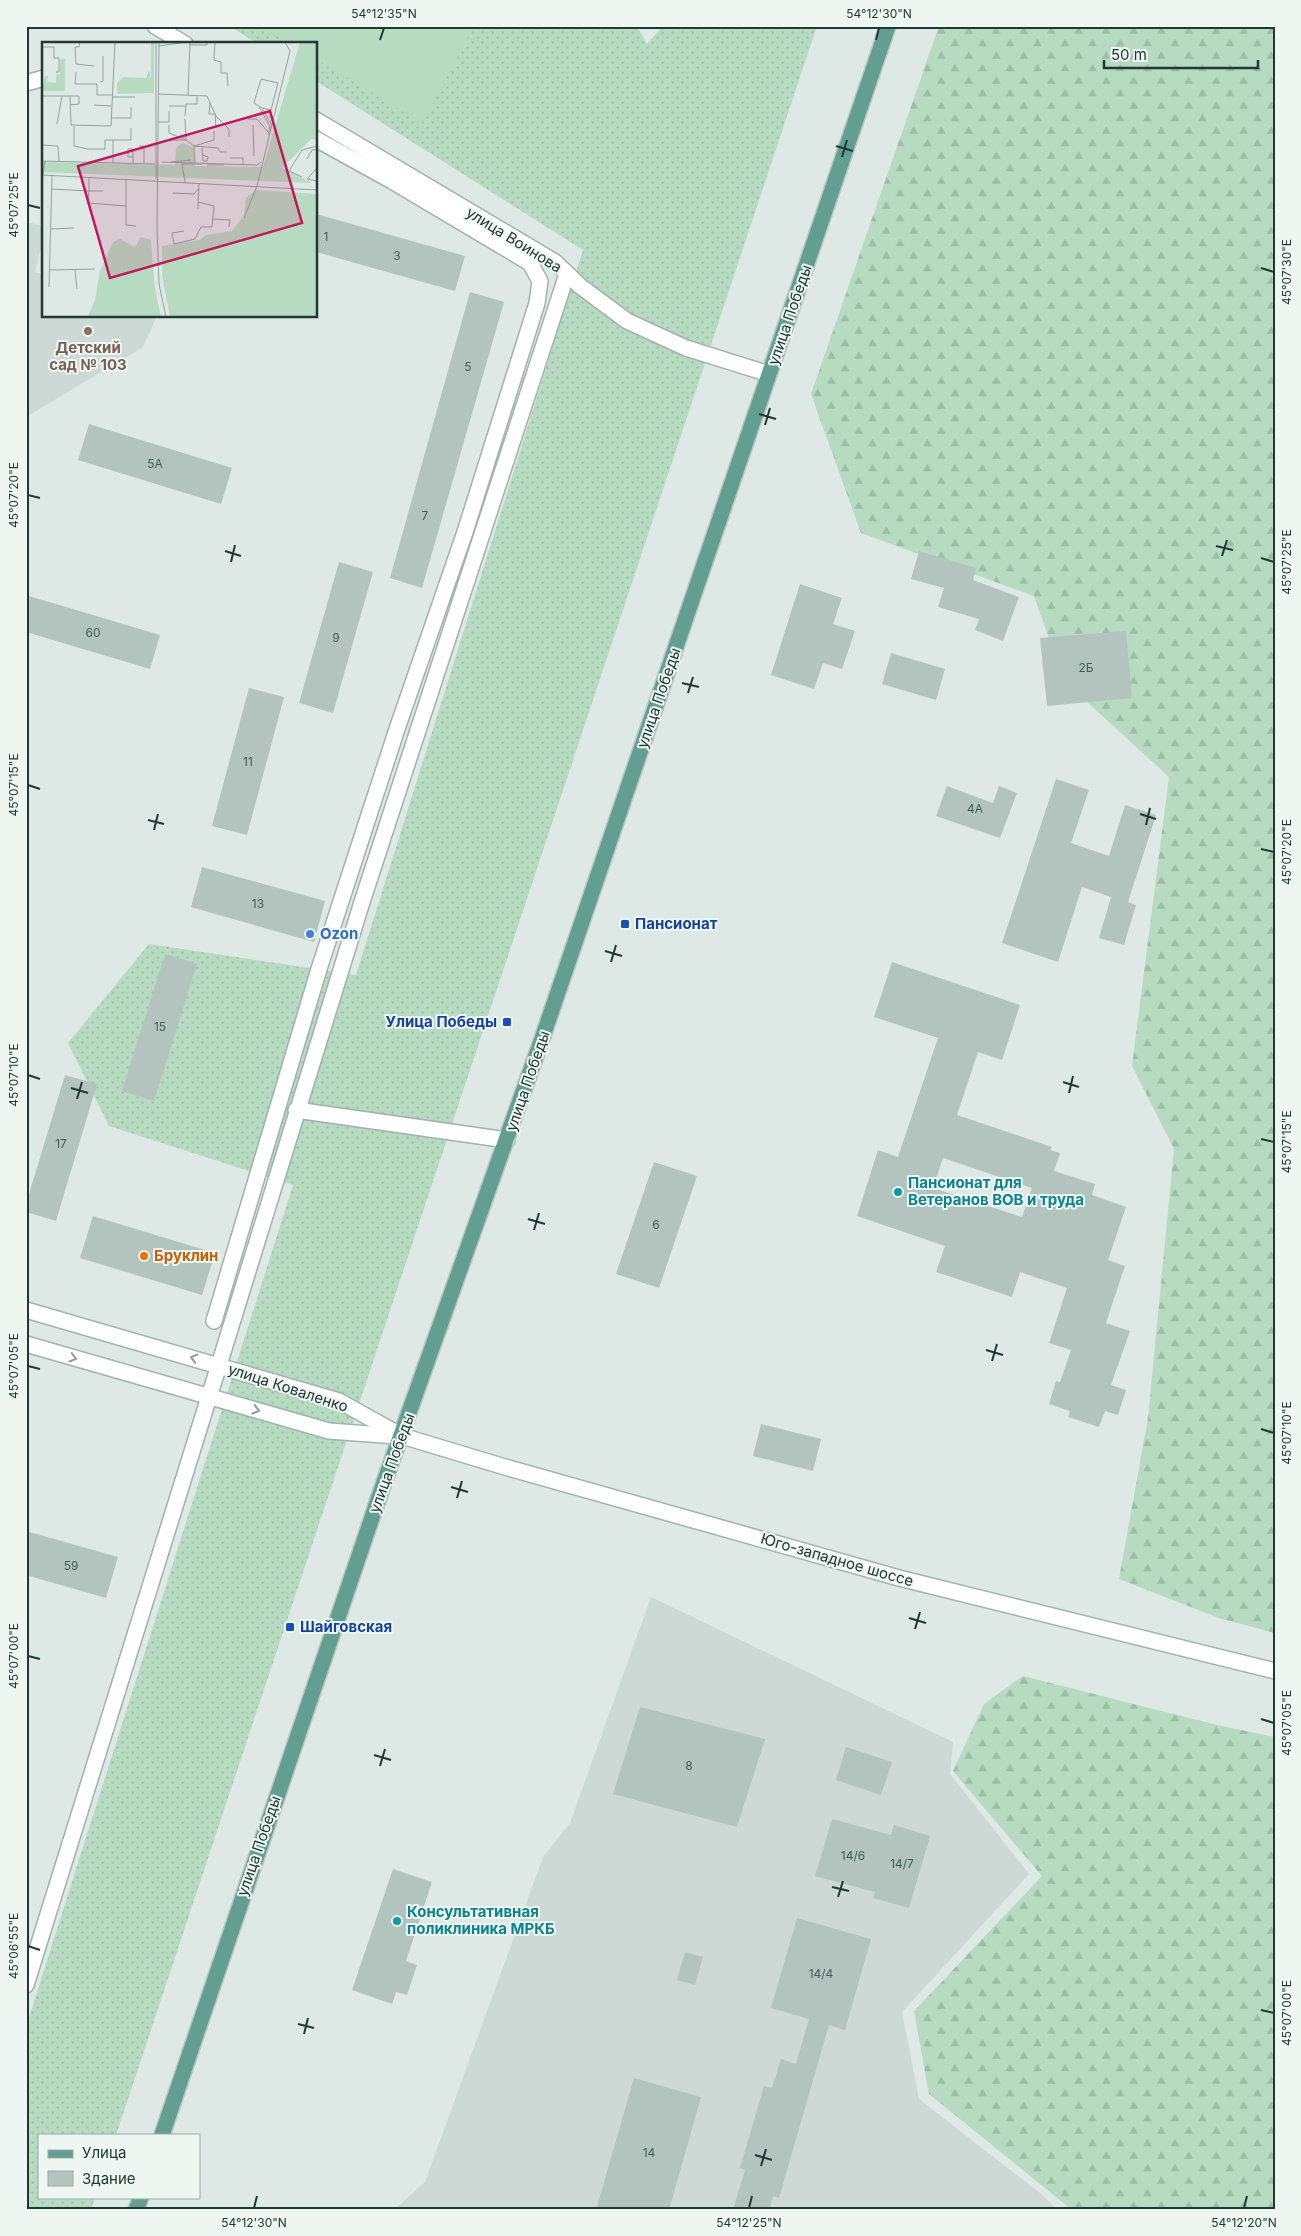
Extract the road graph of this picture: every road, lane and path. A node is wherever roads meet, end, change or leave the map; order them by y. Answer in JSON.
{"nodes":[{"id":1,"x":155,"y":26,"type":"edge"},
{"id":2,"x":888,"y":26,"type":"edge"},
{"id":3,"x":182,"y":42,"type":"edge"},
{"id":4,"x":42,"y":79,"type":"edge"},
{"id":5,"x":26,"y":83,"type":"edge"},
{"id":6,"x":318,"y":121,"type":"edge"},
{"id":7,"x":318,"y":140,"type":"edge"},
{"id":8,"x":567,"y":274,"type":"junction"},
{"id":9,"x":769,"y":374,"type":"junction"},
{"id":10,"x":296,"y":1110,"type":"junction"},
{"id":11,"x":507,"y":1140,"type":"junction"},
{"id":12,"x":26,"y":1310,"type":"edge"},
{"id":13,"x":214,"y":1322,"type":"dead end"},
{"id":14,"x":26,"y":1344,"type":"edge"},
{"id":15,"x":219,"y":1365,"type":"junction"},
{"id":16,"x":209,"y":1397,"type":"junction"},
{"id":17,"x":402,"y":1436,"type":"junction"},
{"id":18,"x":1275,"y":1671,"type":"edge"},
{"id":19,"x":26,"y":1985,"type":"edge"},
{"id":20,"x":162,"y":2134,"type":"edge"},
{"id":21,"x":141,"y":2198,"type":"edge"},
{"id":22,"x":136,"y":2210,"type":"edge"}],
"edges":[{"from":1,"to":3,"type":"street"},
{"from":2,"to":9,"type":"main road","name":"улица Победы"},
{"from":4,"to":5,"type":"street"},
{"from":6,"to":8,"type":"street","name":"улица Воинова"},
{"from":7,"to":13,"type":"street"},
{"from":8,"to":9,"type":"street","name":"улица Воинова"},
{"from":8,"to":10,"type":"street"},
{"from":9,"to":11,"type":"main road","name":"улица Победы"},
{"from":10,"to":11,"type":"street"},
{"from":10,"to":15,"type":"street"},
{"from":11,"to":17,"type":"main road","name":"улица Победы"},
{"from":15,"to":12,"type":"street","name":"улица Коваленко","one_way":true},
{"from":14,"to":16,"type":"street","name":"улица Коваленко","one_way":true},
{"from":15,"to":16,"type":"street"},
{"from":15,"to":17,"type":"street","name":"улица Коваленко"},
{"from":16,"to":17,"type":"street","name":"улица Коваленко","one_way":true},
{"from":16,"to":19,"type":"street"},
{"from":17,"to":18,"type":"street","name":"Юго-западное шоссе"},
{"from":17,"to":20,"type":"main road","name":"улица Победы"},
{"from":21,"to":22,"type":"main road"}]}
